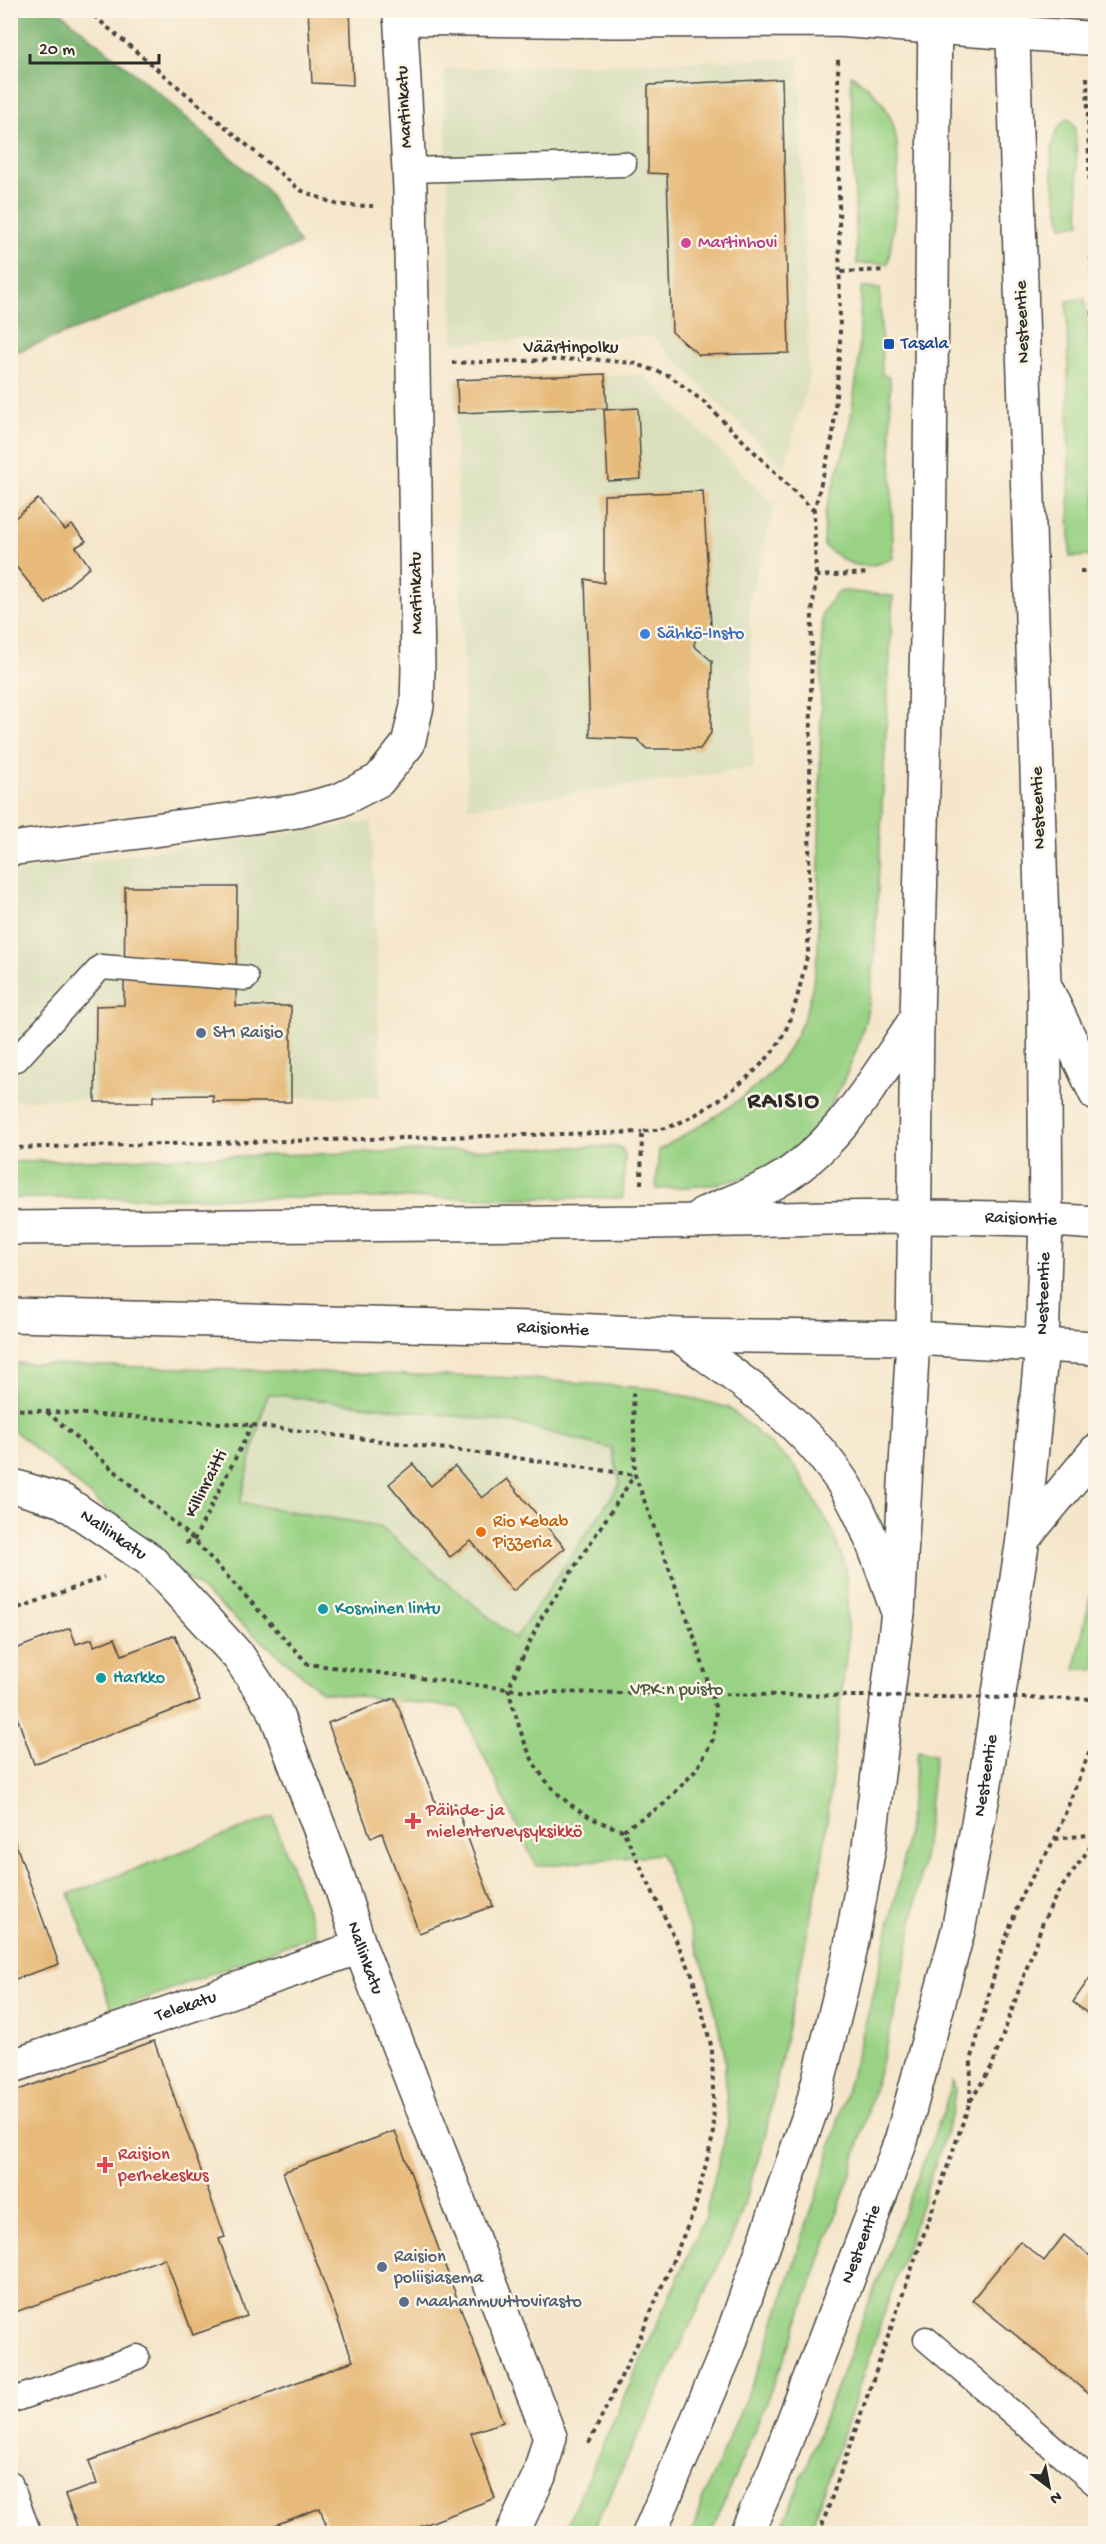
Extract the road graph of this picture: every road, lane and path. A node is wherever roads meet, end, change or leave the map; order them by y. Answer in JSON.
{"nodes":[{"id":1,"x":87,"y":10,"type":"edge"},
{"id":2,"x":400,"y":14,"type":"edge"},
{"id":3,"x":615,"y":16,"type":"edge"},
{"id":4,"x":935,"y":19,"type":"edge"},
{"id":5,"x":837,"y":20,"type":"junction"},
{"id":6,"x":1012,"y":21,"type":"edge"},
{"id":7,"x":1091,"y":37,"type":"edge"},
{"id":8,"x":624,"y":164,"type":"dead end"},
{"id":9,"x":409,"y":170,"type":"junction"},
{"id":10,"x":380,"y":207,"type":"dead end"},
{"id":11,"x":886,"y":270,"type":"dead end"},
{"id":12,"x":841,"y":272,"type":"junction"},
{"id":13,"x":1095,"y":327,"type":"edge"},
{"id":14,"x":414,"y":364,"type":"junction"},
{"id":15,"x":814,"y":511,"type":"junction"},
{"id":16,"x":1080,"y":571,"type":"dead end"},
{"id":17,"x":1095,"y":571,"type":"edge"},
{"id":18,"x":870,"y":573,"type":"dead end"},
{"id":19,"x":816,"y":576,"type":"junction"},
{"id":20,"x":10,"y":849,"type":"edge"},
{"id":21,"x":246,"y":978,"type":"dead end"},
{"id":22,"x":1044,"y":984,"type":"junction"},
{"id":23,"x":917,"y":1018,"type":"junction"},
{"id":24,"x":10,"y":1059,"type":"edge"},
{"id":25,"x":1095,"y":1094,"type":"edge"},
{"id":26,"x":642,"y":1132,"type":"junction"},
{"id":27,"x":10,"y":1148,"type":"edge"},
{"id":28,"x":641,"y":1190,"type":"dead end"},
{"id":29,"x":916,"y":1216,"type":"junction"},
{"id":30,"x":1046,"y":1219,"type":"junction"},
{"id":31,"x":687,"y":1221,"type":"junction"},
{"id":32,"x":1095,"y":1223,"type":"edge"},
{"id":33,"x":10,"y":1228,"type":"edge"},
{"id":34,"x":10,"y":1315,"type":"edge"},
{"id":35,"x":679,"y":1335,"type":"junction"},
{"id":36,"x":913,"y":1338,"type":"junction"},
{"id":37,"x":1041,"y":1346,"type":"junction"},
{"id":38,"x":1095,"y":1348,"type":"edge"},
{"id":39,"x":633,"y":1391,"type":"dead end"},
{"id":40,"x":10,"y":1409,"type":"edge"},
{"id":41,"x":46,"y":1412,"type":"junction"},
{"id":42,"x":252,"y":1425,"type":"junction"},
{"id":43,"x":1095,"y":1451,"type":"edge"},
{"id":44,"x":635,"y":1475,"type":"junction"},
{"id":45,"x":10,"y":1485,"type":"edge"},
{"id":46,"x":1023,"y":1539,"type":"junction"},
{"id":47,"x":194,"y":1540,"type":"junction"},
{"id":48,"x":150,"y":1560,"type":"junction"},
{"id":49,"x":10,"y":1611,"type":"edge"},
{"id":50,"x":898,"y":1612,"type":"junction"},
{"id":51,"x":508,"y":1689,"type":"junction"},
{"id":52,"x":1095,"y":1699,"type":"edge"},
{"id":53,"x":1095,"y":1735,"type":"edge"},
{"id":54,"x":623,"y":1830,"type":"junction"},
{"id":55,"x":1095,"y":1836,"type":"edge"},
{"id":56,"x":1055,"y":1839,"type":"junction"},
{"id":57,"x":360,"y":1947,"type":"junction"},
{"id":58,"x":10,"y":2067,"type":"edge"},
{"id":59,"x":970,"y":2102,"type":"junction"},
{"id":60,"x":926,"y":2339,"type":"dead end"},
{"id":61,"x":137,"y":2357,"type":"dead end"},
{"id":62,"x":10,"y":2401,"type":"edge"},
{"id":63,"x":587,"y":2448,"type":"dead end"},
{"id":64,"x":10,"y":2482,"type":"edge"},
{"id":65,"x":1095,"y":2484,"type":"edge"},
{"id":66,"x":29,"y":2534,"type":"edge"},
{"id":67,"x":512,"y":2534,"type":"edge"},
{"id":68,"x":649,"y":2534,"type":"edge"},
{"id":69,"x":746,"y":2534,"type":"edge"},
{"id":70,"x":819,"y":2534,"type":"edge"}],
"edges":[{"from":1,"to":10,"type":"path"},
{"from":2,"to":3,"type":"main road","name":"Martinkatu"},
{"from":2,"to":9,"type":"main road","name":"Martinkatu"},
{"from":3,"to":5,"type":"main road","name":"Martinkatu"},
{"from":4,"to":5,"type":"main road","name":"Martinkatu"},
{"from":4,"to":6,"type":"main road","name":"Martinkatu"},
{"from":4,"to":23,"type":"main road"},
{"from":5,"to":12,"type":"path"},
{"from":6,"to":7,"type":"main road","name":"Martinkatu"},
{"from":6,"to":22,"type":"main road","name":"Nesteentie"},
{"from":7,"to":13,"type":"path"},
{"from":8,"to":9,"type":"lane"},
{"from":9,"to":14,"type":"main road","name":"Martinkatu"},
{"from":11,"to":12,"type":"path"},
{"from":12,"to":15,"type":"path"},
{"from":14,"to":15,"type":"path","name":"Väärtinpolku"},
{"from":14,"to":20,"type":"main road","name":"Martinkatu"},
{"from":15,"to":19,"type":"path"},
{"from":16,"to":17,"type":"path"},
{"from":18,"to":19,"type":"path"},
{"from":19,"to":26,"type":"path"},
{"from":21,"to":24,"type":"lane"},
{"from":22,"to":25,"type":"main road"},
{"from":22,"to":30,"type":"main road","name":"Nesteentie"},
{"from":23,"to":29,"type":"main road"},
{"from":23,"to":31,"type":"main road"},
{"from":26,"to":27,"type":"path"},
{"from":26,"to":28,"type":"path"},
{"from":29,"to":30,"type":"main road","name":"Raisiontie"},
{"from":29,"to":31,"type":"main road","name":"Raisiontie"},
{"from":29,"to":36,"type":"main road"},
{"from":30,"to":32,"type":"main road","name":"Raisiontie"},
{"from":30,"to":37,"type":"main road","name":"Nesteentie"},
{"from":31,"to":33,"type":"main road","name":"Raisiontie"},
{"from":34,"to":35,"type":"main road","name":"Raisiontie"},
{"from":35,"to":36,"type":"main road","name":"Raisiontie"},
{"from":35,"to":50,"type":"main road"},
{"from":36,"to":37,"type":"main road","name":"Raisiontie"},
{"from":36,"to":50,"type":"main road"},
{"from":37,"to":38,"type":"main road","name":"Raisiontie"},
{"from":37,"to":46,"type":"main road","name":"Nesteentie"},
{"from":39,"to":44,"type":"path"},
{"from":40,"to":41,"type":"path"},
{"from":41,"to":42,"type":"path"},
{"from":41,"to":47,"type":"path"},
{"from":42,"to":44,"type":"path"},
{"from":42,"to":47,"type":"path","name":"Killinraitti"},
{"from":43,"to":46,"type":"main road"},
{"from":44,"to":51,"type":"path"},
{"from":44,"to":54,"type":"path"},
{"from":45,"to":48,"type":"main road","name":"Nallinkatu"},
{"from":46,"to":69,"type":"main road","name":"Nesteentie"},
{"from":47,"to":48,"type":"path","name":"Killinraitti"},
{"from":47,"to":51,"type":"path"},
{"from":48,"to":49,"type":"path","name":"Killinraitti"},
{"from":48,"to":57,"type":"main road","name":"Nallinkatu"},
{"from":50,"to":68,"type":"main road"},
{"from":51,"to":52,"type":"path","bridge":true},
{"from":51,"to":54,"type":"path"},
{"from":53,"to":56,"type":"path"},
{"from":54,"to":63,"type":"path"},
{"from":55,"to":56,"type":"path"},
{"from":55,"to":59,"type":"path"},
{"from":56,"to":59,"type":"path"},
{"from":57,"to":58,"type":"main road","name":"Telekatu"},
{"from":57,"to":67,"type":"main road","name":"Nallinkatu"},
{"from":59,"to":70,"type":"path"},
{"from":60,"to":65,"type":"lane"},
{"from":61,"to":62,"type":"lane"},
{"from":64,"to":66,"type":"lane"}]}
